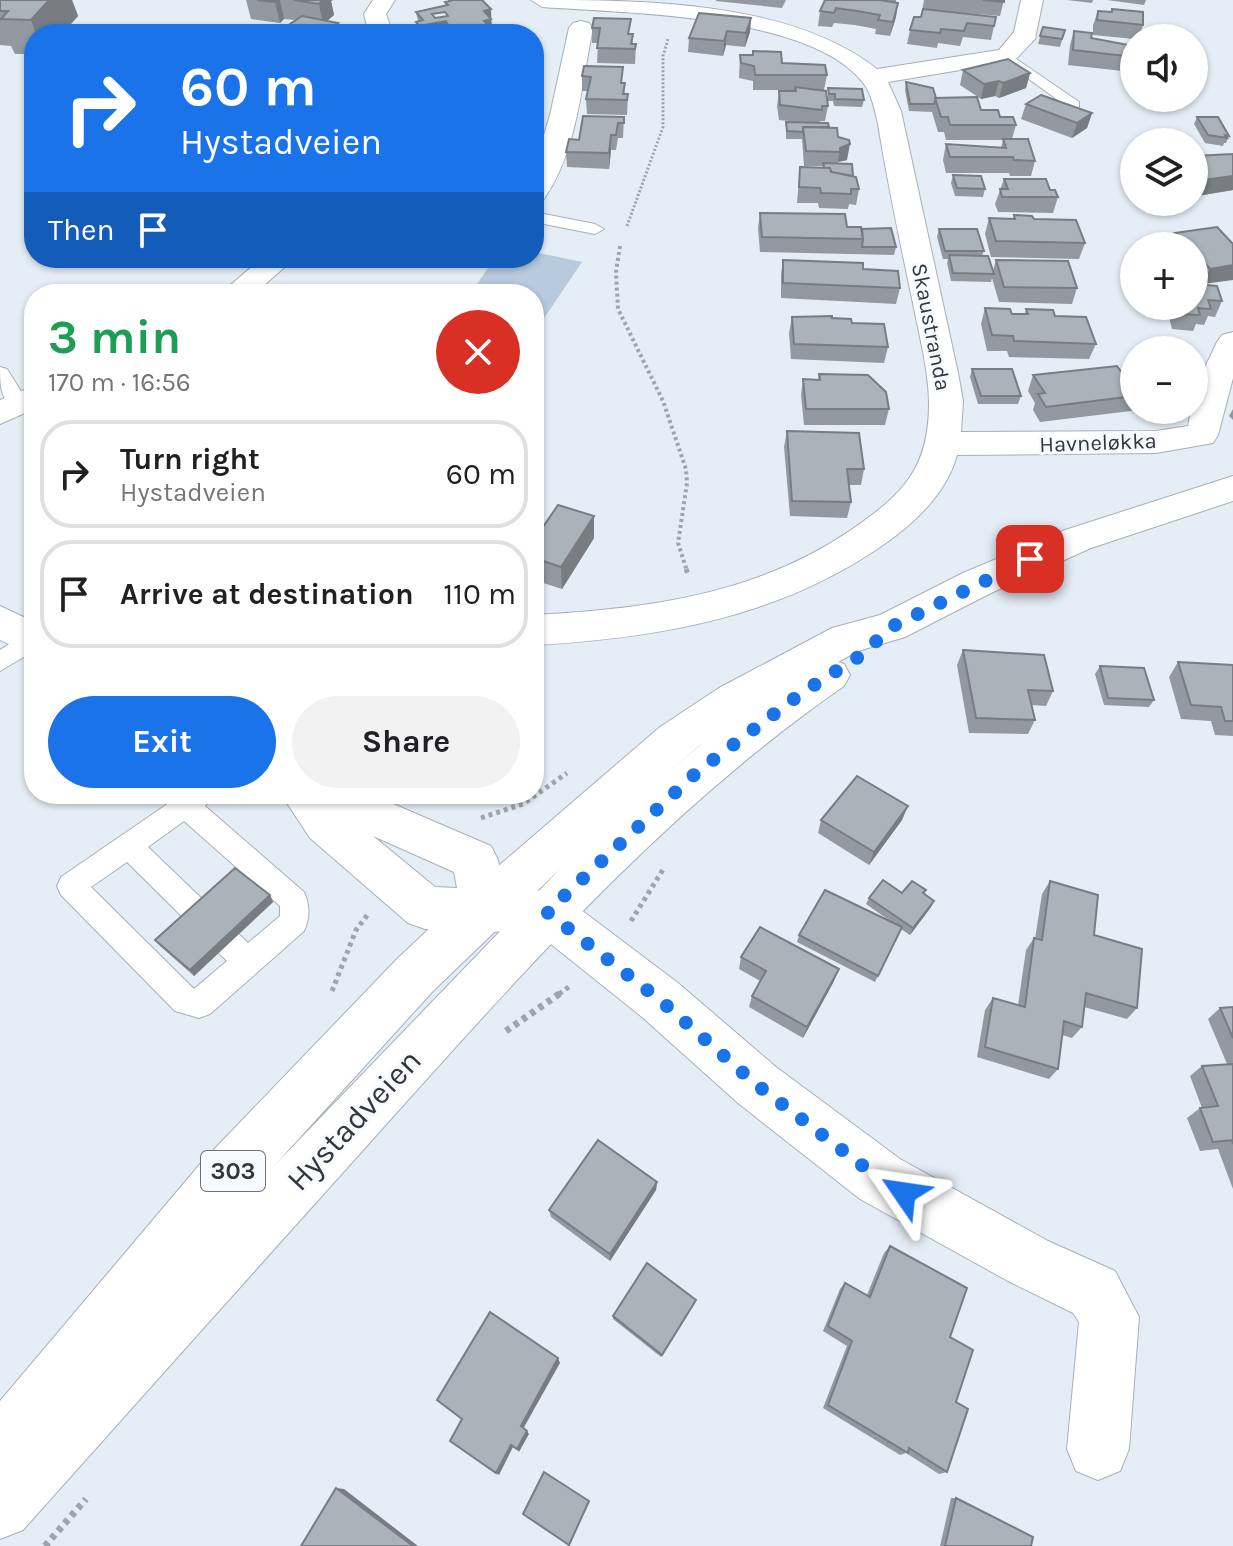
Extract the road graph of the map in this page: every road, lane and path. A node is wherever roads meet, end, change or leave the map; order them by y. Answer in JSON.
{"nodes":[{"id":1,"x":384,"y":0,"type":"edge"},
{"id":2,"x":542,"y":0,"type":"edge"},
{"id":3,"x":1032,"y":0,"type":"edge"},
{"id":4,"x":677,"y":12,"type":"junction"},
{"id":5,"x":378,"y":24,"type":"edge"},
{"id":6,"x":581,"y":28,"type":"dead end"},
{"id":7,"x":1006,"y":56,"type":"junction"},
{"id":8,"x":872,"y":77,"type":"junction"},
{"id":9,"x":1074,"y":105,"type":"edge"},
{"id":10,"x":544,"y":178,"type":"edge"},
{"id":11,"x":544,"y":219,"type":"edge"},
{"id":12,"x":595,"y":229,"type":"dead end"},
{"id":13,"x":624,"y":231,"type":"dead end"},
{"id":14,"x":620,"y":246,"type":"dead end"},
{"id":15,"x":268,"y":268,"type":"edge"},
{"id":16,"x":248,"y":284,"type":"edge"},
{"id":17,"x":1233,"y":342,"type":"edge"},
{"id":18,"x":0,"y":373,"type":"edge"},
{"id":19,"x":18,"y":404,"type":"edge"},
{"id":20,"x":944,"y":443,"type":"junction"},
{"id":21,"x":1233,"y":488,"type":"edge"},
{"id":22,"x":704,"y":610,"type":"junction"},
{"id":23,"x":0,"y":621,"type":"edge"},
{"id":24,"x":891,"y":627,"type":"junction"},
{"id":25,"x":544,"y":629,"type":"edge"},
{"id":26,"x":24,"y":635,"type":"edge"},
{"id":27,"x":24,"y":647,"type":"edge"},
{"id":28,"x":0,"y":662,"type":"edge"},
{"id":29,"x":190,"y":804,"type":"edge"},
{"id":30,"x":197,"y":804,"type":"edge"},
{"id":31,"x":311,"y":804,"type":"edge"},
{"id":32,"x":347,"y":804,"type":"edge"},
{"id":33,"x":129,"y":846,"type":"junction"},
{"id":34,"x":666,"y":865,"type":"dead end"},
{"id":35,"x":484,"y":908,"type":"junction"},
{"id":36,"x":547,"y":912,"type":"junction"},
{"id":37,"x":604,"y":957,"type":"junction"},
{"id":38,"x":248,"y":962,"type":"junction"},
{"id":39,"x":0,"y":1449,"type":"edge"},
{"id":40,"x":1098,"y":1449,"type":"dead end"},
{"id":41,"x":0,"y":1507,"type":"edge"}],
"edges":[{"from":1,"to":5,"type":"street"},
{"from":2,"to":4,"type":"street"},
{"from":3,"to":7,"type":"street"},
{"from":4,"to":8,"type":"street"},
{"from":4,"to":13,"type":"path"},
{"from":6,"to":10,"type":"street"},
{"from":7,"to":8,"type":"street"},
{"from":7,"to":9,"type":"lane"},
{"from":8,"to":20,"type":"street","name":"Skaustranda"},
{"from":11,"to":12,"type":"lane"},
{"from":14,"to":22,"type":"path"},
{"from":15,"to":16,"type":"street"},
{"from":17,"to":20,"type":"street","name":"Havneløkka"},
{"from":18,"to":19,"type":"lane"},
{"from":20,"to":22,"type":"street","name":"Skaustranda"},
{"from":21,"to":24,"type":"street","name":"Hystadveien","number":"303"},
{"from":22,"to":25,"type":"street","name":"Skaustranda"},
{"from":23,"to":26,"type":"street"},
{"from":24,"to":35,"type":"street","name":"Hystadveien","number":"303"},
{"from":24,"to":36,"type":"street","name":"Hystadveien","number":"303"},
{"from":27,"to":28,"type":"lane"},
{"from":29,"to":33,"type":"lane"},
{"from":30,"to":38,"type":"lane"},
{"from":31,"to":35,"type":"street"},
{"from":32,"to":35,"type":"street"},
{"from":33,"to":38,"type":"lane"},
{"from":33,"to":38,"type":"lane"},
{"from":34,"to":37,"type":"path"},
{"from":35,"to":36,"type":"street"},
{"from":35,"to":39,"type":"street","name":"Hystadveien","number":"303"},
{"from":36,"to":37,"type":"street"},
{"from":36,"to":41,"type":"street","name":"Hystadveien","number":"303"},
{"from":37,"to":40,"type":"street"}]}
